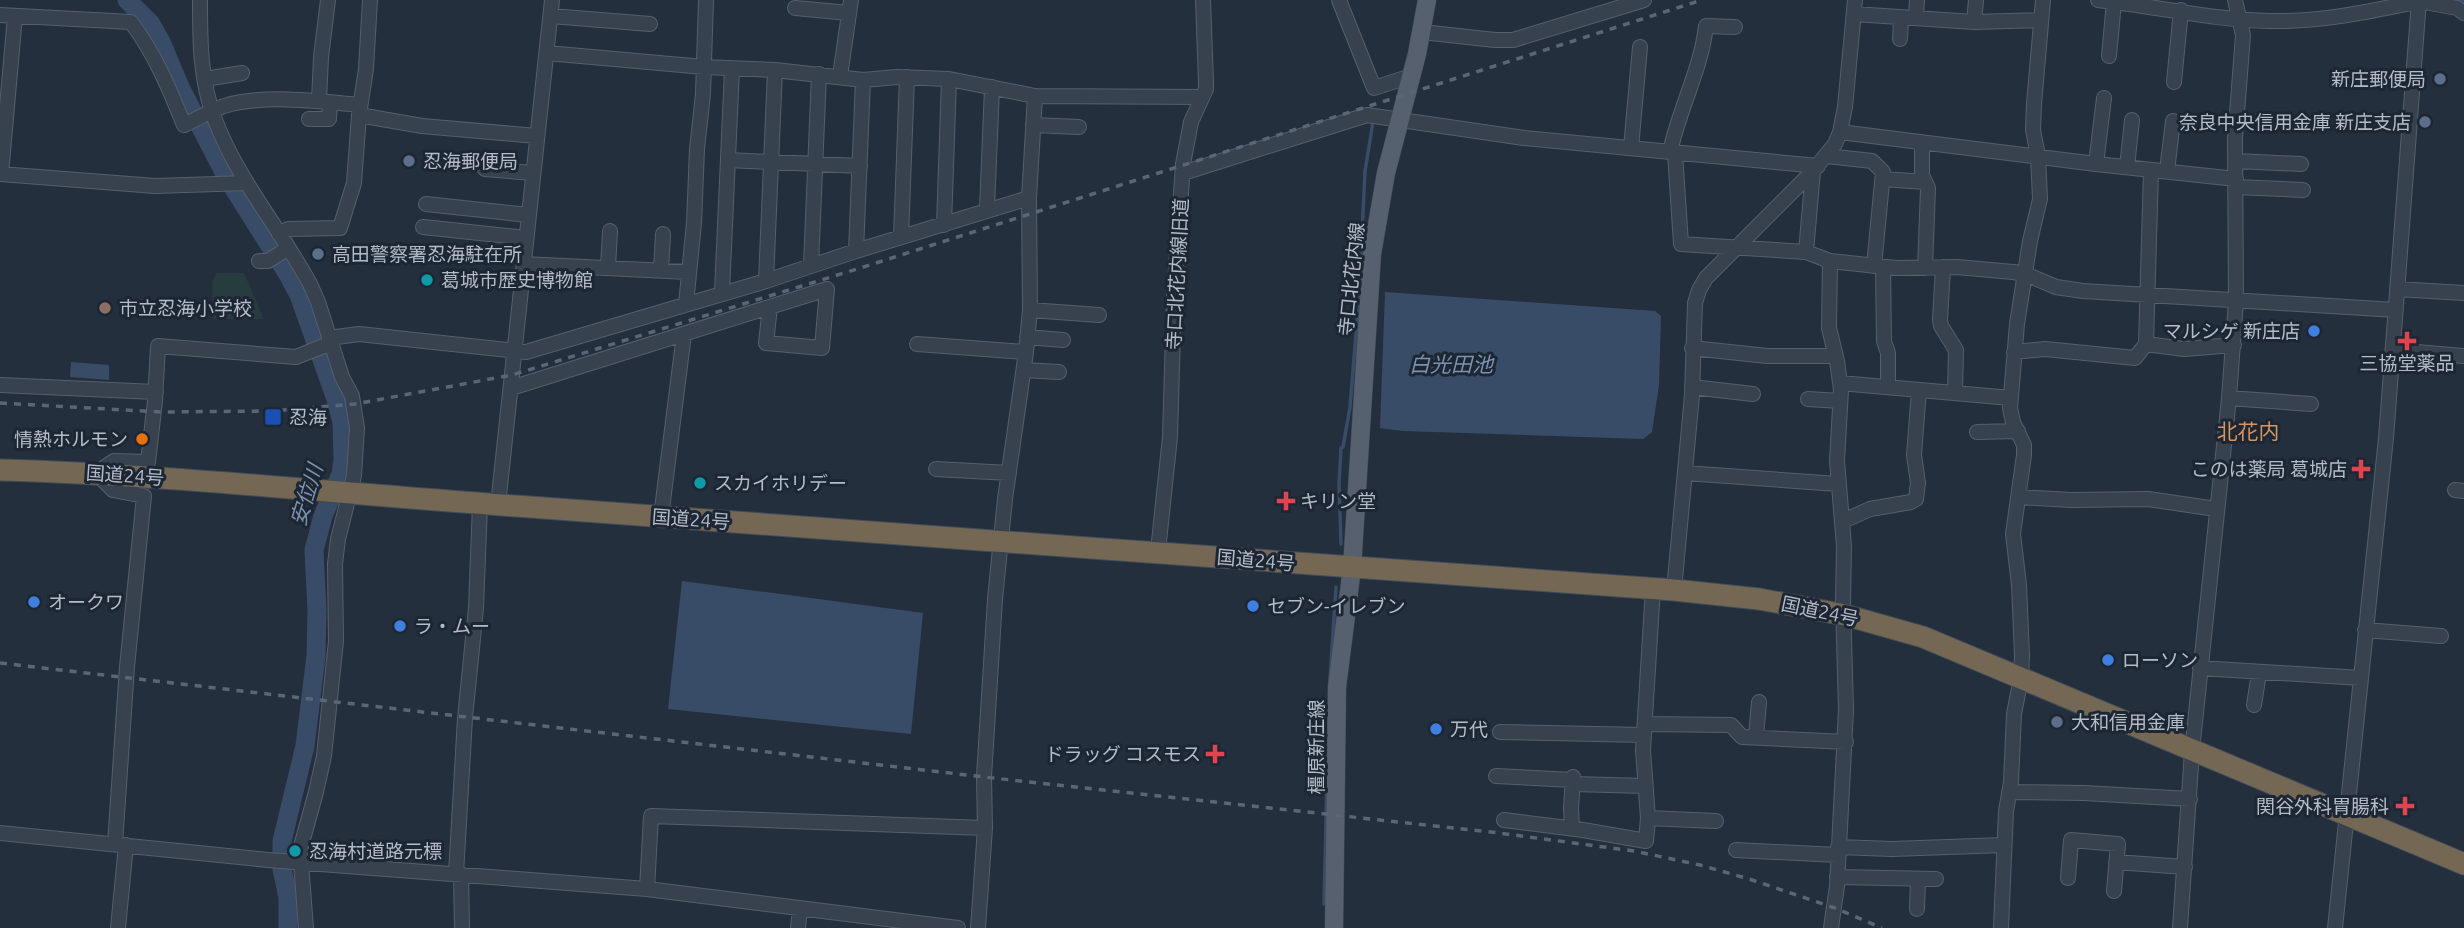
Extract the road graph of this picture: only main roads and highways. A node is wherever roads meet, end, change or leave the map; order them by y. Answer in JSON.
{"nodes":[{"id":1,"x":1427,"y":0,"type":"edge"},
{"id":2,"x":0,"y":470,"type":"edge"},
{"id":3,"x":1352,"y":568,"type":"junction"},
{"id":4,"x":2464,"y":863,"type":"edge"},
{"id":5,"x":1334,"y":928,"type":"edge"}],
"edges":[{"from":1,"to":3,"type":"main road","name":"寺口北花内線"},
{"from":2,"to":3,"type":"highway","name":"国道24号"},
{"from":3,"to":4,"type":"highway","name":"国道24号"},
{"from":3,"to":5,"type":"main road","name":"橿原新庄線"}]}
